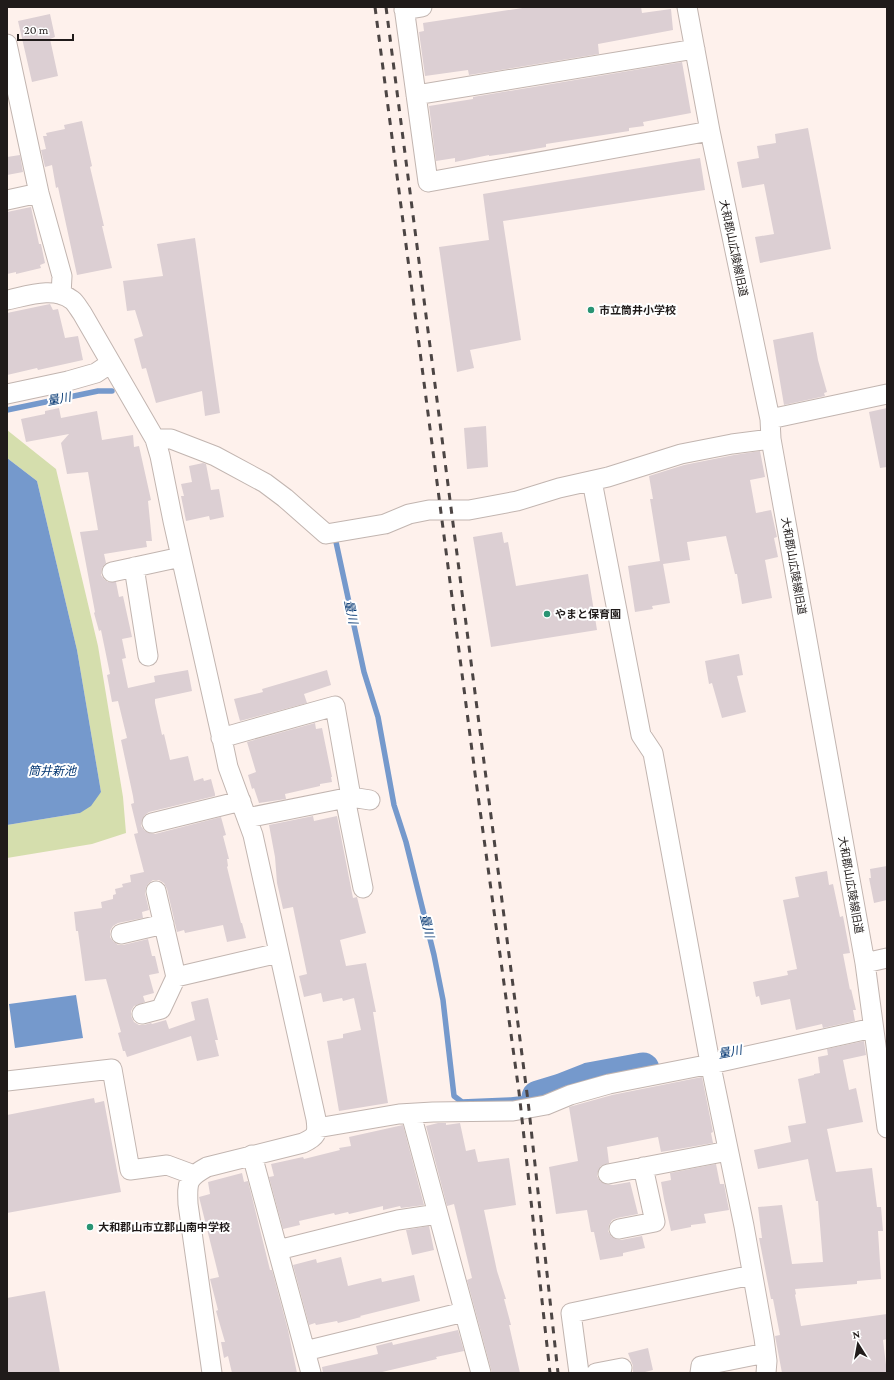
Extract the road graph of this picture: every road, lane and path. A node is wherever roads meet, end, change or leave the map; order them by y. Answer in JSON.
{"nodes":[{"id":1,"x":687,"y":7,"type":"edge"},
{"id":2,"x":410,"y":8,"type":"edge"},
{"id":3,"x":7,"y":44,"type":"edge"},
{"id":4,"x":695,"y":49,"type":"junction"},
{"id":5,"x":416,"y":95,"type":"junction"},
{"id":6,"x":14,"y":103,"type":"edge"},
{"id":7,"x":710,"y":132,"type":"junction"},
{"id":8,"x":39,"y":193,"type":"junction"},
{"id":9,"x":7,"y":200,"type":"edge"},
{"id":10,"x":61,"y":295,"type":"junction"},
{"id":11,"x":7,"y":300,"type":"edge"},
{"id":12,"x":111,"y":363,"type":"junction"},
{"id":13,"x":7,"y":394,"type":"edge"},
{"id":14,"x":887,"y":394,"type":"edge"},
{"id":15,"x":770,"y":418,"type":"junction"},
{"id":16,"x":155,"y":439,"type":"junction"},
{"id":17,"x":771,"y":439,"type":"junction"},
{"id":18,"x":592,"y":481,"type":"junction"},
{"id":19,"x":181,"y":557,"type":"junction"},
{"id":20,"x":134,"y":567,"type":"junction"},
{"id":21,"x":112,"y":572,"type":"dead end"},
{"id":22,"x":148,"y":656,"type":"dead end"},
{"id":23,"x":221,"y":738,"type":"junction"},
{"id":24,"x":348,"y":798,"type":"junction"},
{"id":25,"x":370,"y":800,"type":"dead end"},
{"id":26,"x":244,"y":810,"type":"junction"},
{"id":27,"x":152,"y":823,"type":"dead end"},
{"id":28,"x":362,"y":888,"type":"dead end"},
{"id":29,"x":156,"y":891,"type":"dead end"},
{"id":30,"x":164,"y":924,"type":"junction"},
{"id":31,"x":121,"y":934,"type":"dead end"},
{"id":32,"x":280,"y":953,"type":"junction"},
{"id":33,"x":887,"y":958,"type":"edge"},
{"id":34,"x":865,"y":963,"type":"junction"},
{"id":35,"x":176,"y":977,"type":"junction"},
{"id":36,"x":142,"y":1014,"type":"dead end"},
{"id":37,"x":874,"y":1028,"type":"junction"},
{"id":38,"x":710,"y":1058,"type":"junction"},
{"id":39,"x":7,"y":1081,"type":"edge"},
{"id":40,"x":411,"y":1114,"type":"junction"},
{"id":41,"x":317,"y":1128,"type":"junction"},
{"id":42,"x":887,"y":1128,"type":"edge"},
{"id":43,"x":728,"y":1151,"type":"junction"},
{"id":44,"x":252,"y":1155,"type":"junction"},
{"id":45,"x":643,"y":1167,"type":"junction"},
{"id":46,"x":608,"y":1174,"type":"dead end"},
{"id":47,"x":194,"y":1176,"type":"junction"},
{"id":48,"x":438,"y":1214,"type":"junction"},
{"id":49,"x":619,"y":1229,"type":"dead end"},
{"id":50,"x":278,"y":1250,"type":"junction"},
{"id":51,"x":752,"y":1275,"type":"junction"},
{"id":52,"x":464,"y":1312,"type":"junction"},
{"id":53,"x":305,"y":1351,"type":"junction"},
{"id":54,"x":766,"y":1353,"type":"junction"},
{"id":55,"x":622,"y":1365,"type":"edge"},
{"id":56,"x":212,"y":1373,"type":"edge"},
{"id":57,"x":311,"y":1373,"type":"edge"},
{"id":58,"x":481,"y":1373,"type":"edge"},
{"id":59,"x":579,"y":1373,"type":"edge"},
{"id":60,"x":596,"y":1373,"type":"edge"},
{"id":61,"x":700,"y":1373,"type":"edge"},
{"id":62,"x":766,"y":1373,"type":"edge"}],
"edges":[{"from":1,"to":4,"type":"street","name":"大和郡山広陵線旧道"},
{"from":2,"to":5,"type":"street"},
{"from":3,"to":6,"type":"street"},
{"from":4,"to":5,"type":"street"},
{"from":4,"to":7,"type":"street","name":"大和郡山広陵線旧道"},
{"from":5,"to":7,"type":"street"},
{"from":6,"to":8,"type":"street"},
{"from":7,"to":15,"type":"street","name":"大和郡山広陵線旧道"},
{"from":8,"to":9,"type":"street"},
{"from":8,"to":10,"type":"street"},
{"from":10,"to":11,"type":"street"},
{"from":10,"to":12,"type":"street"},
{"from":12,"to":13,"type":"street"},
{"from":12,"to":16,"type":"street"},
{"from":14,"to":15,"type":"street"},
{"from":15,"to":17,"type":"street","name":"大和郡山広陵線旧道"},
{"from":16,"to":18,"type":"street"},
{"from":16,"to":19,"type":"street"},
{"from":17,"to":18,"type":"street"},
{"from":17,"to":34,"type":"street","name":"大和郡山広陵線旧道"},
{"from":18,"to":38,"type":"street"},
{"from":19,"to":20,"type":"street"},
{"from":19,"to":23,"type":"street"},
{"from":20,"to":21,"type":"street"},
{"from":20,"to":22,"type":"street"},
{"from":23,"to":24,"type":"street"},
{"from":23,"to":26,"type":"street"},
{"from":24,"to":25,"type":"street"},
{"from":24,"to":26,"type":"street"},
{"from":24,"to":28,"type":"street"},
{"from":26,"to":27,"type":"street"},
{"from":26,"to":32,"type":"street"},
{"from":29,"to":30,"type":"street"},
{"from":30,"to":31,"type":"street"},
{"from":30,"to":35,"type":"street"},
{"from":32,"to":35,"type":"street"},
{"from":32,"to":41,"type":"street"},
{"from":33,"to":34,"type":"street"},
{"from":34,"to":37,"type":"street","name":"大和郡山広陵線旧道"},
{"from":35,"to":36,"type":"street"},
{"from":37,"to":38,"type":"street"},
{"from":37,"to":42,"type":"street","name":"大和郡山広陵線旧道"},
{"from":38,"to":40,"type":"street"},
{"from":38,"to":43,"type":"street"},
{"from":39,"to":47,"type":"street"},
{"from":40,"to":41,"type":"street"},
{"from":40,"to":48,"type":"street"},
{"from":41,"to":44,"type":"street"},
{"from":43,"to":45,"type":"street"},
{"from":43,"to":51,"type":"street"},
{"from":44,"to":47,"type":"street"},
{"from":44,"to":50,"type":"street"},
{"from":45,"to":46,"type":"street"},
{"from":45,"to":49,"type":"street"},
{"from":47,"to":56,"type":"street"},
{"from":48,"to":50,"type":"street"},
{"from":48,"to":52,"type":"street"},
{"from":50,"to":53,"type":"street"},
{"from":51,"to":54,"type":"street"},
{"from":51,"to":59,"type":"street"},
{"from":52,"to":53,"type":"street"},
{"from":52,"to":58,"type":"street"},
{"from":53,"to":57,"type":"street"},
{"from":54,"to":61,"type":"street"},
{"from":54,"to":62,"type":"street"},
{"from":55,"to":60,"type":"street"}]}
